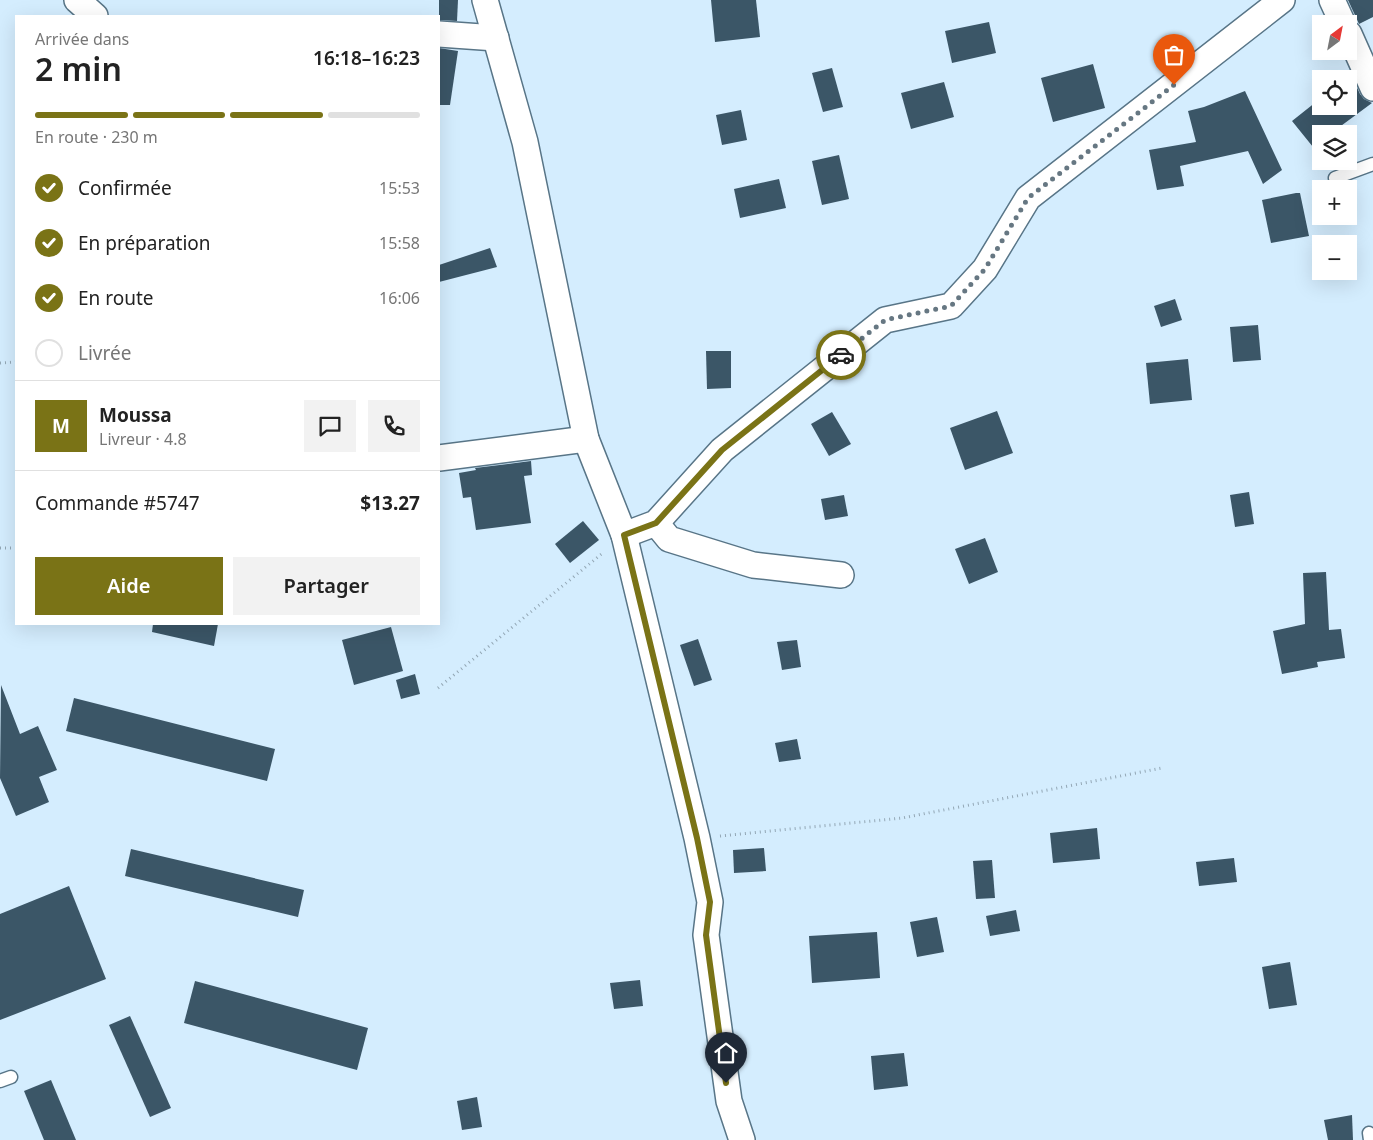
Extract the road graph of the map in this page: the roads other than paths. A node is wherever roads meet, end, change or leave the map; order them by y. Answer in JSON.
{"nodes":[{"id":1,"x":77,"y":0,"type":"edge"},
{"id":2,"x":485,"y":0,"type":"edge"},
{"id":3,"x":1282,"y":0,"type":"edge"},
{"id":4,"x":1332,"y":0,"type":"edge"},
{"id":5,"x":94,"y":15,"type":"edge"},
{"id":6,"x":1340,"y":15,"type":"edge"},
{"id":7,"x":440,"y":34,"type":"edge"},
{"id":8,"x":496,"y":38,"type":"junction"},
{"id":9,"x":1358,"y":54,"type":"edge"},
{"id":10,"x":1373,"y":88,"type":"edge"},
{"id":11,"x":1373,"y":164,"type":"edge"},
{"id":12,"x":1335,"y":178,"type":"dead end"},
{"id":13,"x":586,"y":439,"type":"junction"},
{"id":14,"x":440,"y":458,"type":"edge"},
{"id":15,"x":656,"y":523,"type":"junction"},
{"id":16,"x":624,"y":535,"type":"junction"},
{"id":17,"x":841,"y":575,"type":"dead end"},
{"id":18,"x":742,"y":1140,"type":"edge"}],
"edges":[{"from":1,"to":5,"type":"street"},
{"from":2,"to":8,"type":"street"},
{"from":3,"to":15,"type":"street"},
{"from":4,"to":6,"type":"street"},
{"from":7,"to":8,"type":"street"},
{"from":8,"to":13,"type":"street"},
{"from":9,"to":10,"type":"street"},
{"from":11,"to":12,"type":"lane"},
{"from":13,"to":14,"type":"street"},
{"from":13,"to":16,"type":"street"},
{"from":15,"to":16,"type":"street"},
{"from":15,"to":17,"type":"street"},
{"from":16,"to":18,"type":"street"}]}
